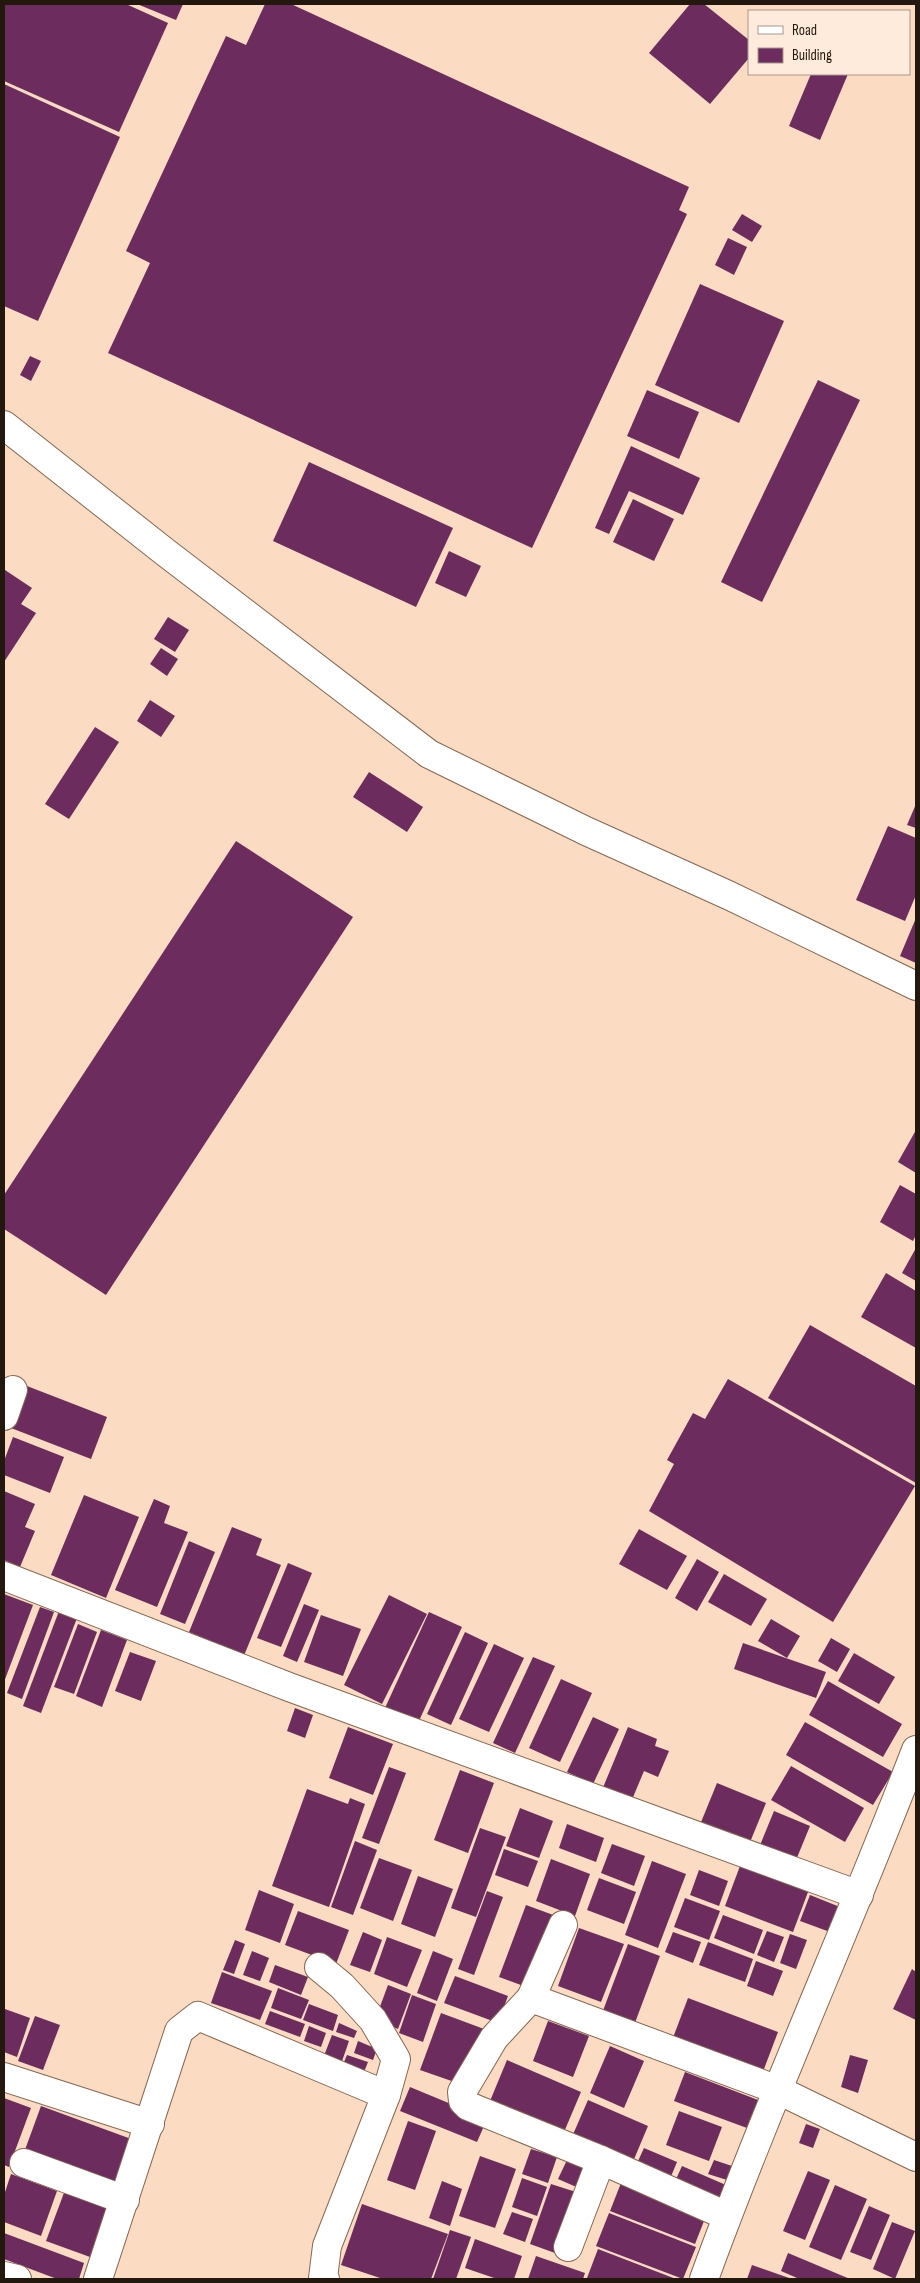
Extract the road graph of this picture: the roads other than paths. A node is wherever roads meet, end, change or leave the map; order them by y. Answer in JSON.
{"nodes":[{"id":1,"x":4,"y":425,"type":"edge"},
{"id":2,"x":916,"y":986,"type":"edge"},
{"id":3,"x":13,"y":1390,"type":"dead end"},
{"id":4,"x":4,"y":1416,"type":"edge"},
{"id":5,"x":4,"y":1576,"type":"edge"},
{"id":6,"x":916,"y":1750,"type":"edge"},
{"id":7,"x":859,"y":1895,"type":"junction"},
{"id":8,"x":563,"y":1925,"type":"dead end"},
{"id":9,"x":319,"y":1967,"type":"dead end"},
{"id":10,"x":531,"y":1998,"type":"junction"},
{"id":11,"x":4,"y":2077,"type":"edge"},
{"id":12,"x":778,"y":2090,"type":"junction"},
{"id":13,"x":386,"y":2095,"type":"junction"},
{"id":14,"x":150,"y":2124,"type":"junction"},
{"id":15,"x":916,"y":2158,"type":"edge"},
{"id":16,"x":601,"y":2160,"type":"junction"},
{"id":17,"x":24,"y":2163,"type":"dead end"},
{"id":18,"x":125,"y":2200,"type":"junction"},
{"id":19,"x":727,"y":2216,"type":"junction"},
{"id":20,"x":568,"y":2246,"type":"dead end"},
{"id":21,"x":4,"y":2276,"type":"edge"},
{"id":22,"x":17,"y":2279,"type":"edge"},
{"id":23,"x":98,"y":2279,"type":"edge"},
{"id":24,"x":325,"y":2279,"type":"edge"},
{"id":25,"x":706,"y":2279,"type":"edge"}],
"edges":[{"from":1,"to":2,"type":"street"},
{"from":3,"to":4,"type":"street"},
{"from":5,"to":7,"type":"street"},
{"from":6,"to":7,"type":"street"},
{"from":7,"to":12,"type":"street"},
{"from":8,"to":10,"type":"street"},
{"from":9,"to":13,"type":"street"},
{"from":10,"to":12,"type":"street"},
{"from":10,"to":16,"type":"street"},
{"from":11,"to":14,"type":"street"},
{"from":12,"to":15,"type":"street"},
{"from":12,"to":19,"type":"street"},
{"from":13,"to":14,"type":"street"},
{"from":13,"to":24,"type":"street"},
{"from":14,"to":18,"type":"street"},
{"from":16,"to":19,"type":"street"},
{"from":16,"to":20,"type":"street"},
{"from":17,"to":18,"type":"street"},
{"from":18,"to":23,"type":"street"},
{"from":19,"to":25,"type":"street"},
{"from":21,"to":22,"type":"street"}]}
